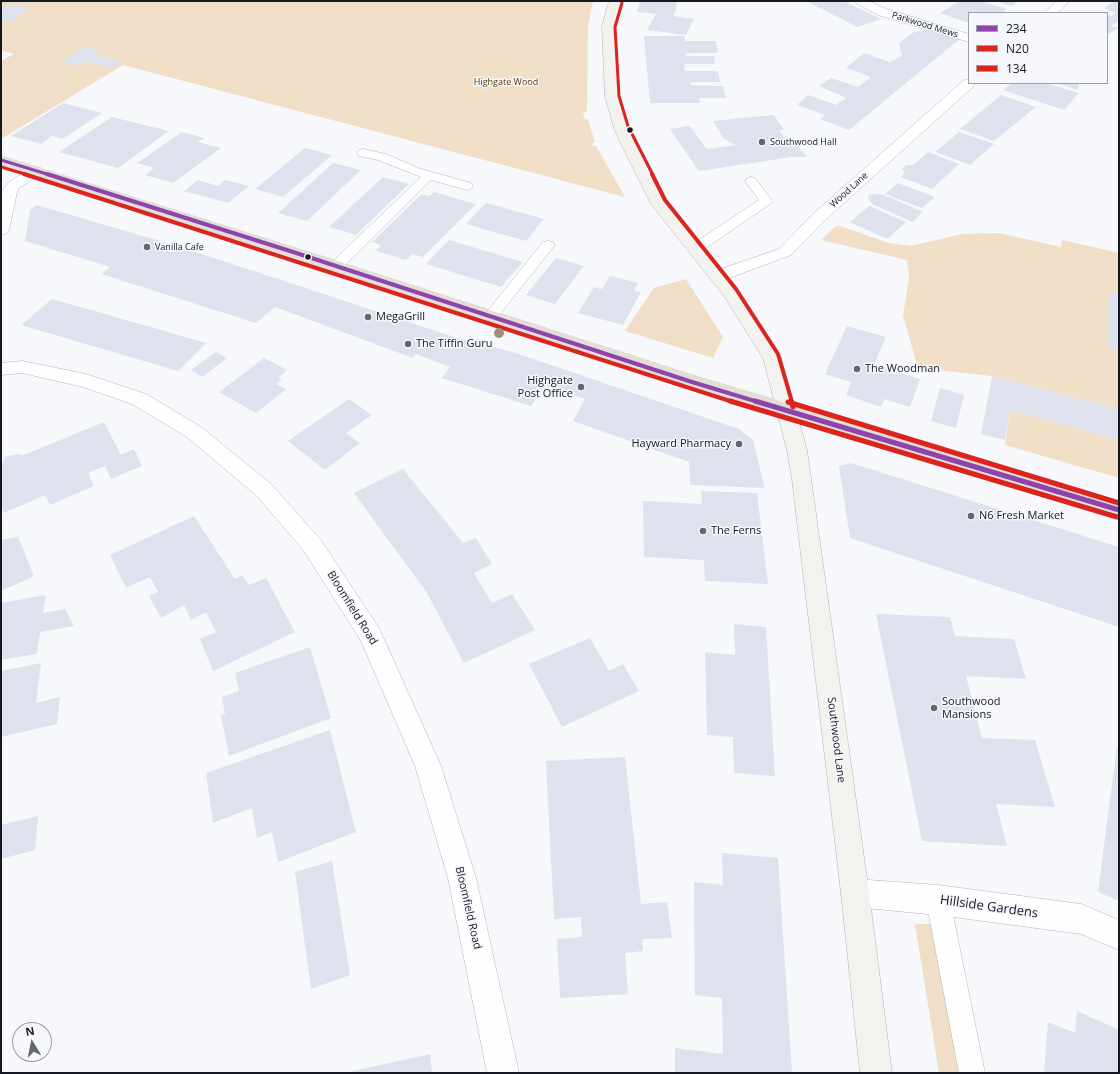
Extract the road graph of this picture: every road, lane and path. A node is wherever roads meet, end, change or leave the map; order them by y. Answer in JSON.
{"nodes":[{"id":1,"x":615,"y":1,"type":"edge"},
{"id":2,"x":860,"y":1,"type":"edge"},
{"id":3,"x":1064,"y":1,"type":"edge"},
{"id":4,"x":1051,"y":12,"type":"edge"},
{"id":5,"x":968,"y":38,"type":"edge"},
{"id":6,"x":968,"y":84,"type":"edge"},
{"id":7,"x":363,"y":153,"type":"dead end"},
{"id":8,"x":1,"y":160,"type":"edge"},
{"id":9,"x":36,"y":171,"type":"junction"},
{"id":10,"x":429,"y":176,"type":"junction"},
{"id":11,"x":751,"y":181,"type":"dead end"},
{"id":12,"x":467,"y":186,"type":"dead end"},
{"id":13,"x":1,"y":230,"type":"edge"},
{"id":14,"x":548,"y":245,"type":"dead end"},
{"id":15,"x":695,"y":249,"type":"junction"},
{"id":16,"x":336,"y":266,"type":"junction"},
{"id":17,"x":718,"y":276,"type":"junction"},
{"id":18,"x":491,"y":316,"type":"junction"},
{"id":19,"x":1,"y":369,"type":"edge"},
{"id":20,"x":786,"y":408,"type":"junction"},
{"id":21,"x":1119,"y":510,"type":"edge"},
{"id":22,"x":855,"y":893,"type":"junction"},
{"id":23,"x":938,"y":900,"type":"junction"},
{"id":24,"x":1119,"y":935,"type":"edge"},
{"id":25,"x":503,"y":1073,"type":"edge"},
{"id":26,"x":876,"y":1073,"type":"edge"},
{"id":27,"x":972,"y":1073,"type":"edge"}],
"edges":[{"from":1,"to":15,"type":"main road","name":"Southwood Lane"},
{"from":2,"to":5,"type":"street","name":"Parkwood Mews"},
{"from":3,"to":4,"type":"street"},
{"from":6,"to":17,"type":"street","name":"Wood Lane"},
{"from":7,"to":10,"type":"lane"},
{"from":8,"to":9,"type":"highway"},
{"from":9,"to":13,"type":"street"},
{"from":9,"to":16,"type":"highway"},
{"from":10,"to":12,"type":"lane"},
{"from":10,"to":16,"type":"lane"},
{"from":11,"to":15,"type":"lane"},
{"from":14,"to":18,"type":"lane"},
{"from":15,"to":17,"type":"main road","name":"Southwood Lane"},
{"from":16,"to":18,"type":"highway"},
{"from":17,"to":20,"type":"main road","name":"Southwood Lane"},
{"from":18,"to":20,"type":"highway"},
{"from":19,"to":25,"type":"street","name":"Bloomfield Road"},
{"from":20,"to":21,"type":"highway"},
{"from":20,"to":22,"type":"main road","name":"Southwood Lane"},
{"from":22,"to":23,"type":"street","name":"Hillside Gardens"},
{"from":22,"to":26,"type":"main road","name":"Southwood Lane"},
{"from":23,"to":24,"type":"street","name":"Hillside Gardens"},
{"from":23,"to":27,"type":"lane"}]}
